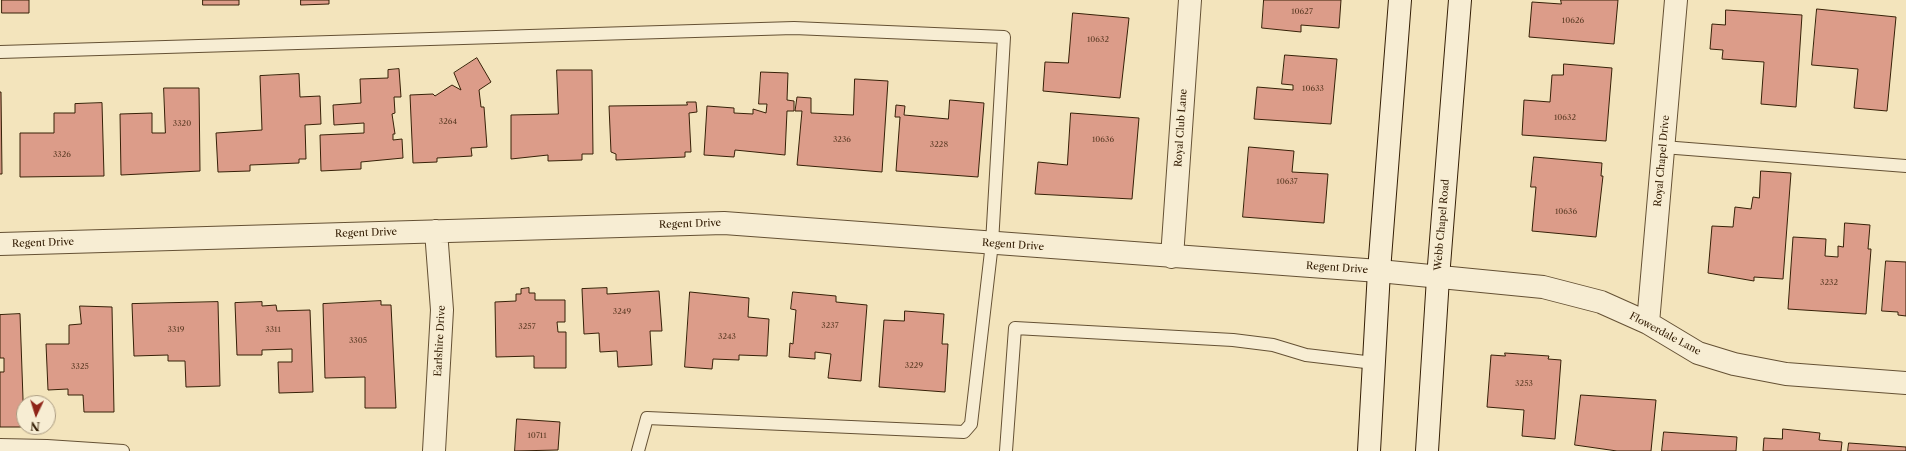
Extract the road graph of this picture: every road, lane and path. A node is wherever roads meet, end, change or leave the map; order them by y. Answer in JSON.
{"nodes":[{"id":1,"x":1190,"y":0,"type":"edge"},
{"id":2,"x":1400,"y":0,"type":"edge"},
{"id":3,"x":1460,"y":0,"type":"edge"},
{"id":4,"x":1676,"y":0,"type":"edge"},
{"id":5,"x":0,"y":52,"type":"edge"},
{"id":6,"x":1663,"y":147,"type":"junction"},
{"id":7,"x":1906,"y":166,"type":"edge"},
{"id":8,"x":436,"y":231,"type":"junction"},
{"id":9,"x":0,"y":244,"type":"edge"},
{"id":10,"x":992,"y":244,"type":"junction"},
{"id":11,"x":1172,"y":257,"type":"junction"},
{"id":12,"x":1379,"y":272,"type":"junction"},
{"id":13,"x":1438,"y":278,"type":"junction"},
{"id":14,"x":1648,"y":323,"type":"junction"},
{"id":15,"x":1374,"y":363,"type":"junction"},
{"id":16,"x":1906,"y":383,"type":"edge"},
{"id":17,"x":0,"y":445,"type":"edge"},
{"id":18,"x":123,"y":451,"type":"edge"},
{"id":19,"x":434,"y":451,"type":"edge"},
{"id":20,"x":638,"y":451,"type":"edge"},
{"id":21,"x":1006,"y":451,"type":"edge"},
{"id":22,"x":1369,"y":451,"type":"edge"},
{"id":23,"x":1427,"y":451,"type":"edge"}],
"edges":[{"from":1,"to":11,"type":"street","name":"Royal Club Lane"},
{"from":2,"to":12,"type":"street"},
{"from":3,"to":13,"type":"street","name":"Webb Chapel Road"},
{"from":4,"to":6,"type":"street","name":"Royal Chapel Drive"},
{"from":5,"to":10,"type":"lane"},
{"from":6,"to":7,"type":"lane"},
{"from":6,"to":14,"type":"street","name":"Royal Chapel Drive"},
{"from":8,"to":9,"type":"street","name":"Regent Drive"},
{"from":8,"to":10,"type":"street","name":"Regent Drive"},
{"from":8,"to":19,"type":"street","name":"Earlshire Drive"},
{"from":10,"to":11,"type":"street","name":"Regent Drive"},
{"from":10,"to":20,"type":"lane"},
{"from":11,"to":12,"type":"street","name":"Regent Drive"},
{"from":12,"to":13,"type":"street","name":"Flowerdale Lane"},
{"from":12,"to":15,"type":"street"},
{"from":13,"to":14,"type":"street","name":"Flowerdale Lane"},
{"from":13,"to":23,"type":"street","name":"Webb Chapel Road"},
{"from":14,"to":16,"type":"street","name":"Flowerdale Lane"},
{"from":15,"to":21,"type":"lane"},
{"from":15,"to":22,"type":"street"},
{"from":17,"to":18,"type":"lane"}]}
